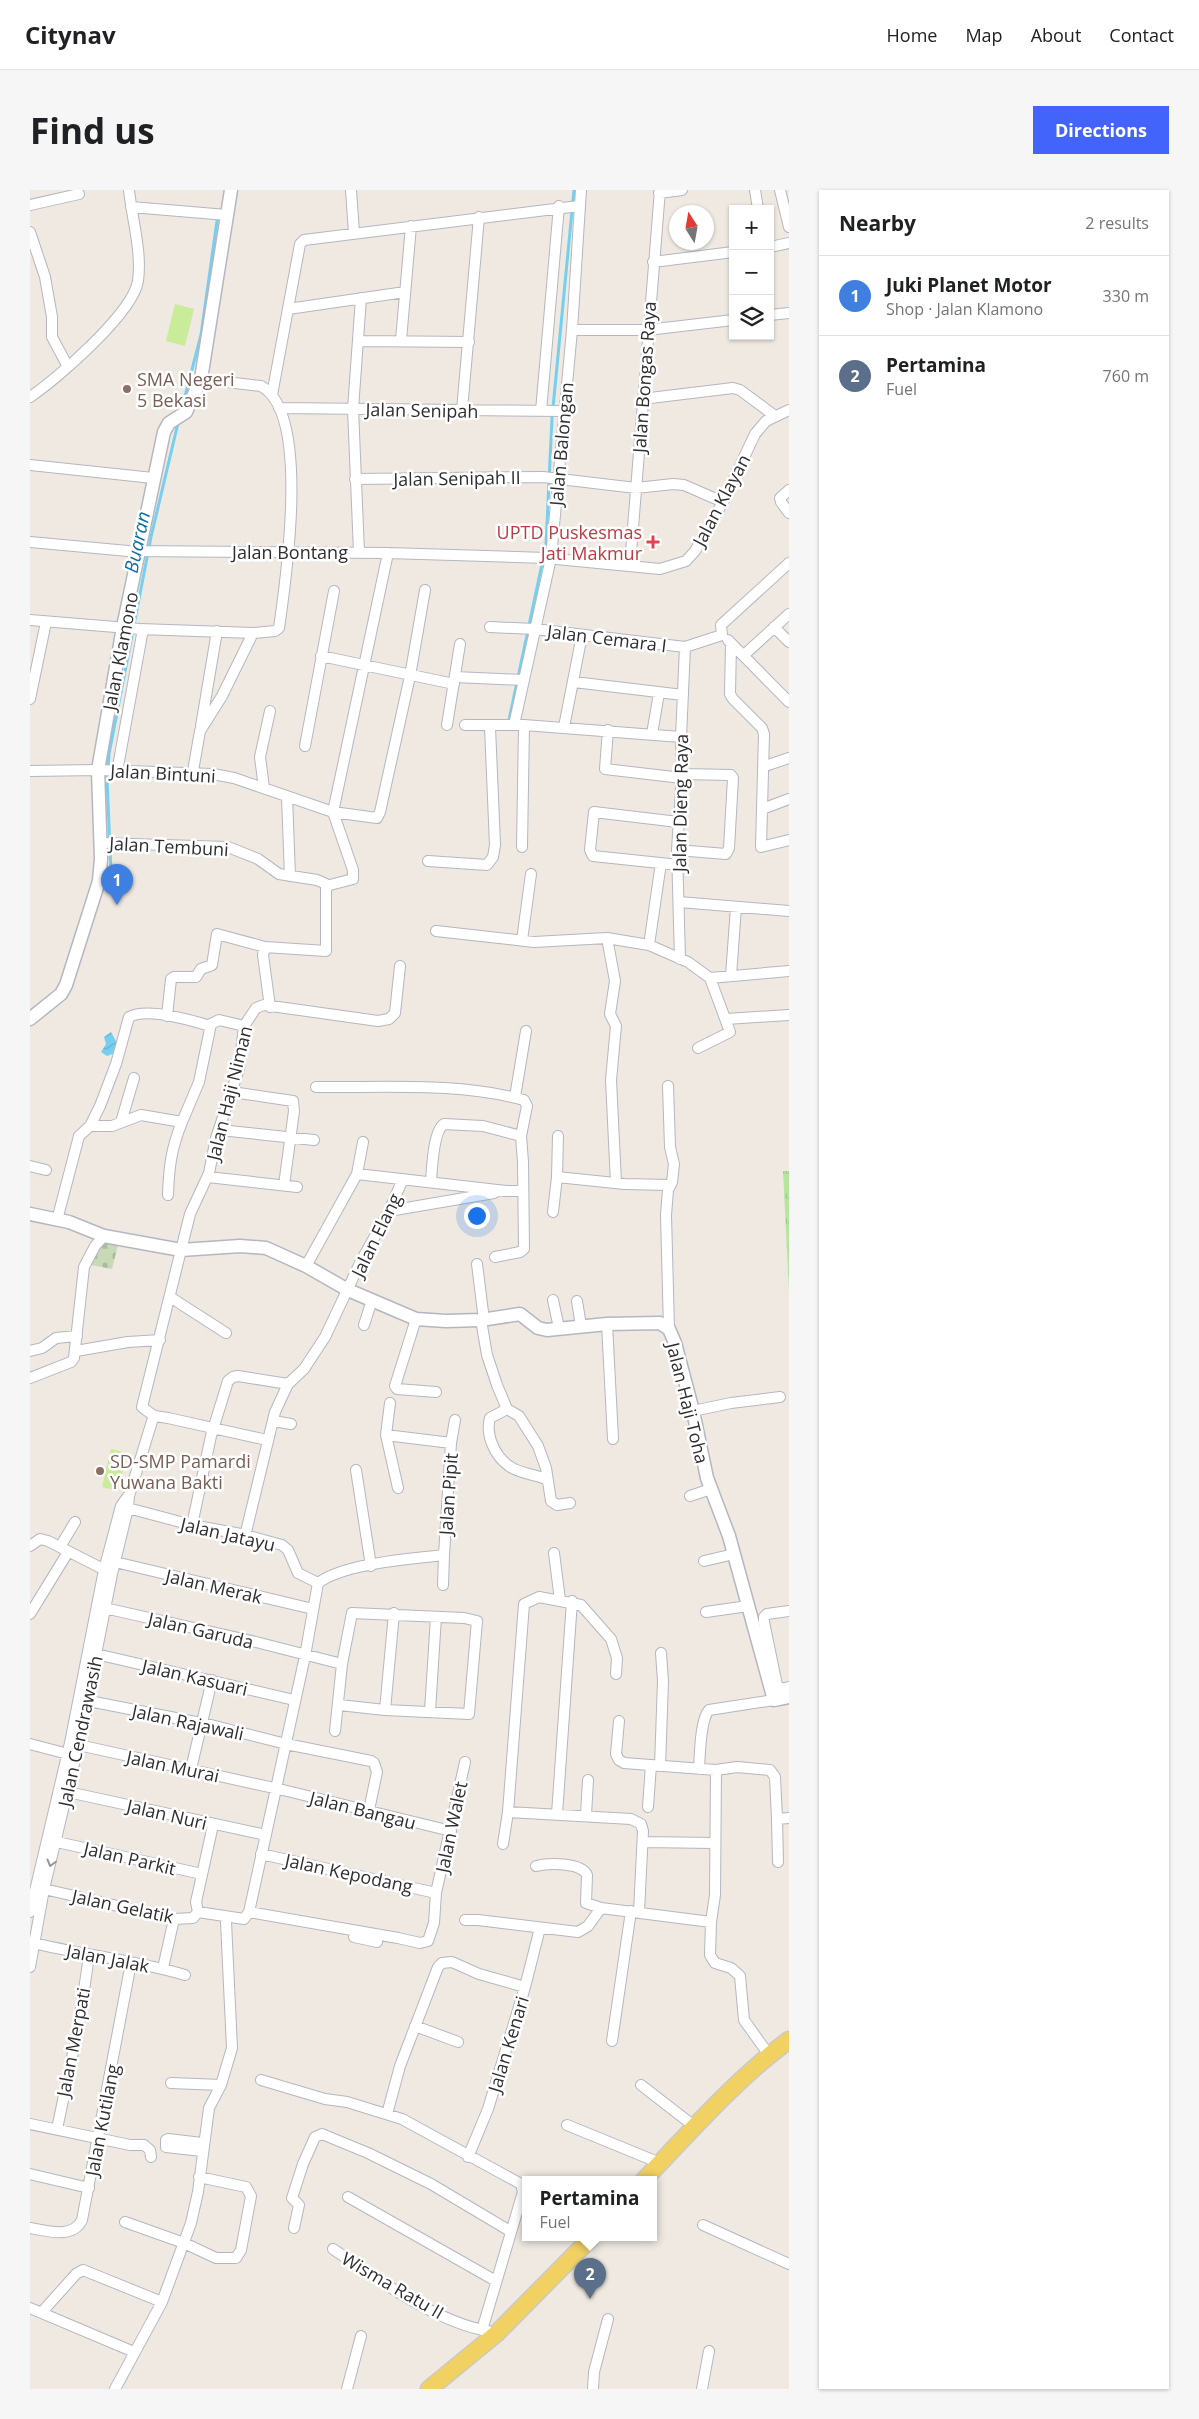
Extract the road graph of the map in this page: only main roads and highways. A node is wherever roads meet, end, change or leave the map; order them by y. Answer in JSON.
{"nodes":[{"id":1,"x":789,"y":2040,"type":"edge"},
{"id":2,"x":648,"y":2176,"type":"edge"},
{"id":3,"x":588,"y":2241,"type":"edge"},
{"id":4,"x":429,"y":2389,"type":"edge"}],
"edges":[{"from":1,"to":2,"type":"main road"},
{"from":3,"to":4,"type":"main road"}]}
